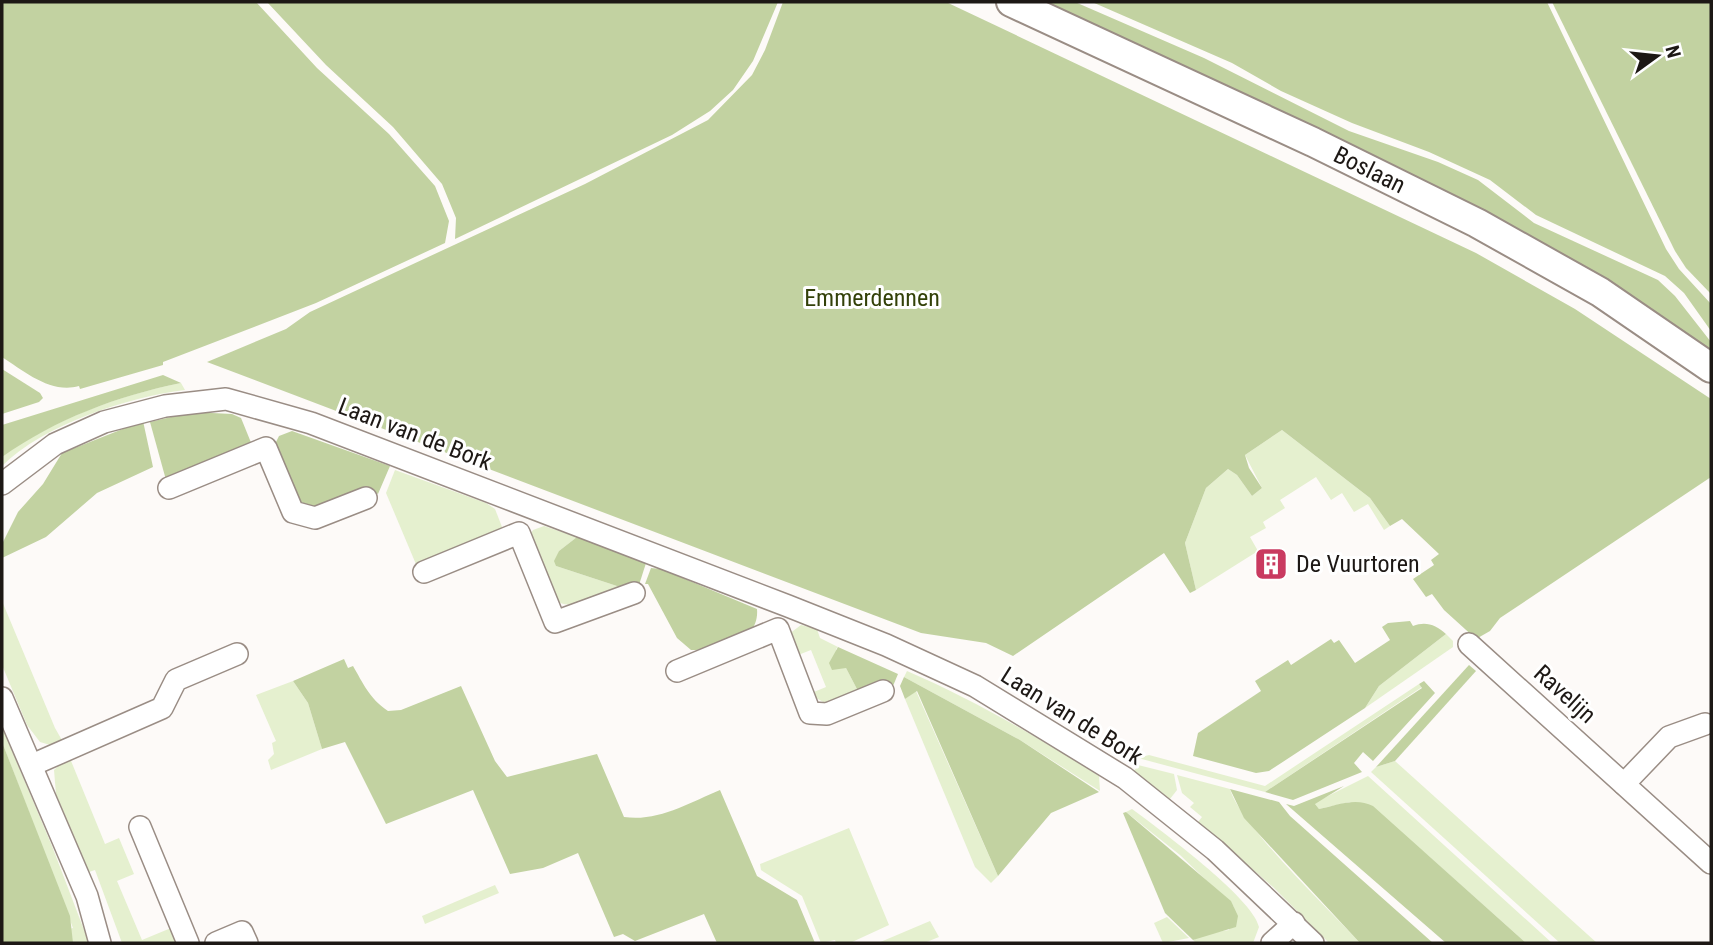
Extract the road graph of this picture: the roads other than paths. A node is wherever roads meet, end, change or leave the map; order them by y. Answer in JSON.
{"nodes":[{"id":1,"x":1012,"y":2,"type":"edge"},
{"id":2,"x":1711,"y":368,"type":"edge"},
{"id":3,"x":280,"y":414,"type":"junction"},
{"id":4,"x":267,"y":448,"type":"junction"},
{"id":5,"x":2,"y":484,"type":"edge"},
{"id":6,"x":169,"y":488,"type":"dead end"},
{"id":7,"x":366,"y":498,"type":"dead end"},
{"id":8,"x":530,"y":506,"type":"junction"},
{"id":9,"x":519,"y":533,"type":"junction"},
{"id":10,"x":424,"y":572,"type":"dead end"},
{"id":11,"x":634,"y":593,"type":"dead end"},
{"id":12,"x":788,"y":606,"type":"junction"},
{"id":13,"x":778,"y":629,"type":"junction"},
{"id":14,"x":1469,"y":645,"type":"dead end"},
{"id":15,"x":237,"y":654,"type":"dead end"},
{"id":16,"x":677,"y":671,"type":"dead end"},
{"id":17,"x":883,"y":691,"type":"dead end"},
{"id":18,"x":2,"y":698,"type":"edge"},
{"id":19,"x":1705,"y":724,"type":"dead end"},
{"id":20,"x":32,"y":765,"type":"junction"},
{"id":21,"x":1624,"y":784,"type":"junction"},
{"id":22,"x":140,"y":827,"type":"dead end"},
{"id":23,"x":1711,"y":863,"type":"edge"},
{"id":24,"x":1294,"y":923,"type":"junction"},
{"id":25,"x":100,"y":943,"type":"edge"},
{"id":26,"x":188,"y":943,"type":"edge"},
{"id":27,"x":216,"y":943,"type":"edge"},
{"id":28,"x":247,"y":943,"type":"edge"},
{"id":29,"x":1272,"y":943,"type":"edge"},
{"id":30,"x":1313,"y":943,"type":"edge"}],
"edges":[{"from":1,"to":2,"type":"main road","name":"Boslaan"},
{"from":3,"to":4,"type":"street"},
{"from":3,"to":5,"type":"street","name":"Laan van de Bork"},
{"from":3,"to":8,"type":"street","name":"Laan van de Bork"},
{"from":4,"to":6,"type":"street"},
{"from":4,"to":7,"type":"street"},
{"from":8,"to":9,"type":"street"},
{"from":8,"to":12,"type":"street","name":"Laan van de Bork"},
{"from":9,"to":10,"type":"street"},
{"from":9,"to":11,"type":"street"},
{"from":12,"to":13,"type":"street"},
{"from":12,"to":24,"type":"street","name":"Laan van de Bork"},
{"from":13,"to":16,"type":"street"},
{"from":13,"to":17,"type":"street"},
{"from":14,"to":21,"type":"street","name":"Ravelijn"},
{"from":15,"to":20,"type":"street"},
{"from":18,"to":20,"type":"street"},
{"from":19,"to":21,"type":"street"},
{"from":20,"to":25,"type":"street"},
{"from":21,"to":23,"type":"street","name":"Ravelijn"},
{"from":22,"to":26,"type":"street"},
{"from":24,"to":29,"type":"street"},
{"from":24,"to":30,"type":"street","name":"Laan van de Bork"},
{"from":27,"to":28,"type":"street"}]}
